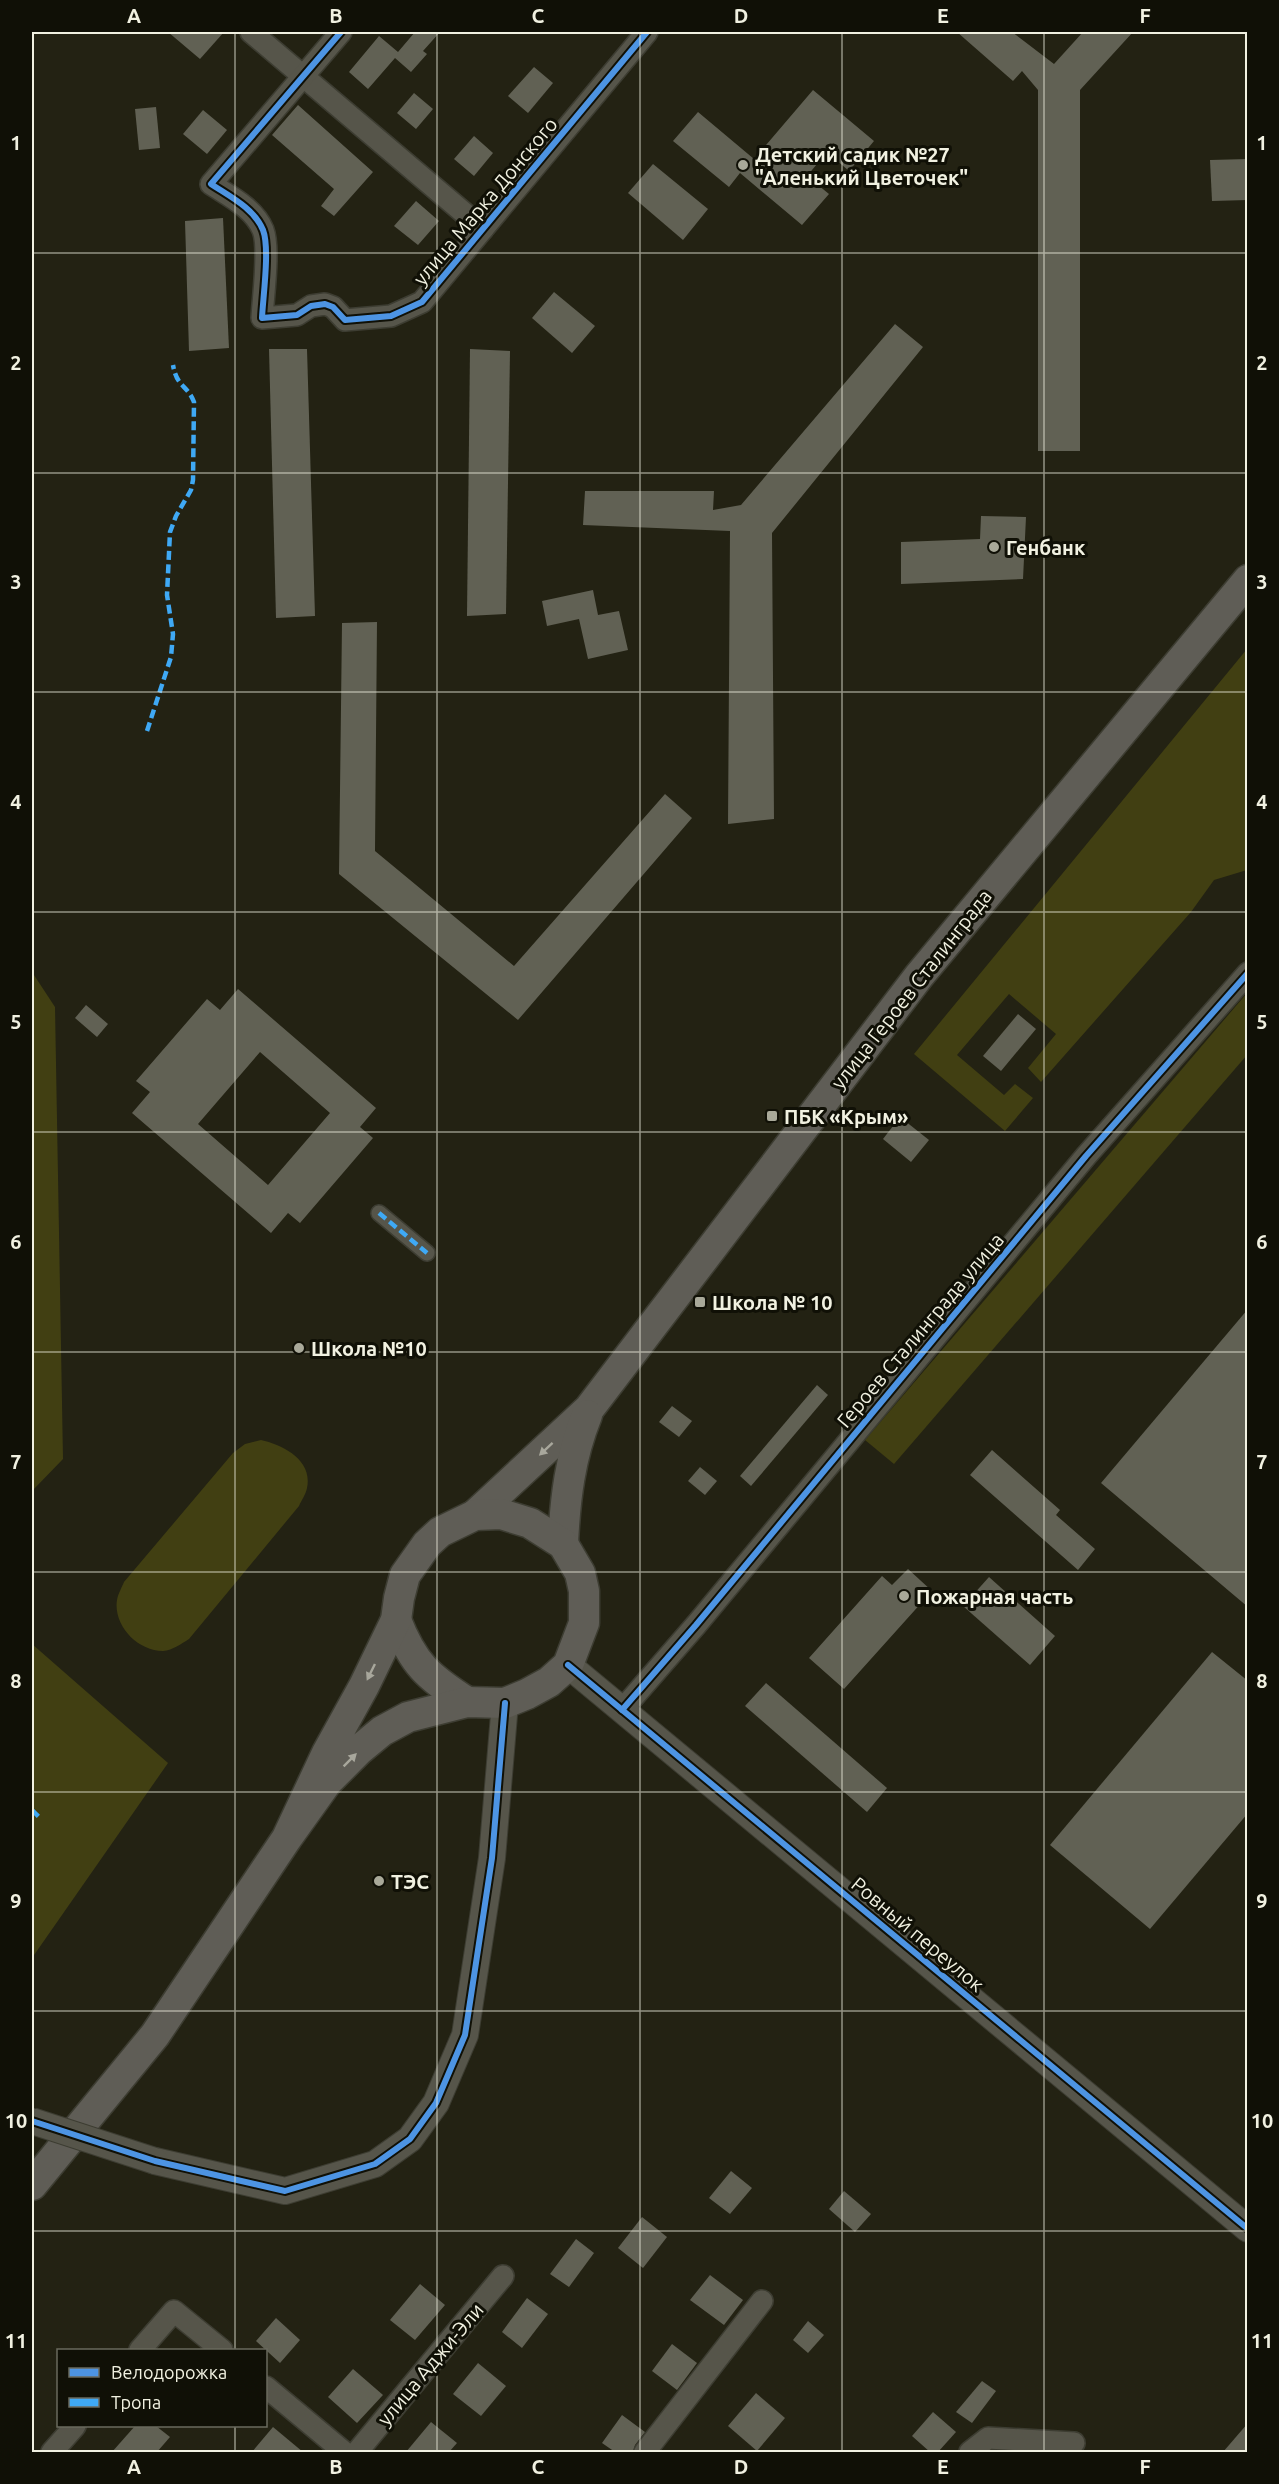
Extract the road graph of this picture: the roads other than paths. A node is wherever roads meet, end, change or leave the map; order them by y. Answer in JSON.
{"nodes":[{"id":1,"x":251,"y":32,"type":"edge"},
{"id":2,"x":341,"y":32,"type":"edge"},
{"id":3,"x":647,"y":32,"type":"edge"},
{"id":4,"x":303,"y":77,"type":"junction"},
{"id":5,"x":483,"y":229,"type":"junction"},
{"id":6,"x":1248,"y":580,"type":"edge"},
{"id":7,"x":1248,"y":973,"type":"edge"},
{"id":8,"x":379,"y":1213,"type":"dead end"},
{"id":9,"x":427,"y":1253,"type":"dead end"},
{"id":10,"x":589,"y":1409,"type":"junction"},
{"id":11,"x":475,"y":1515,"type":"junction"},
{"id":12,"x":563,"y":1544,"type":"junction"},
{"id":13,"x":396,"y":1620,"type":"junction"},
{"id":14,"x":568,"y":1665,"type":"junction"},
{"id":15,"x":467,"y":1702,"type":"junction"},
{"id":16,"x":505,"y":1703,"type":"junction"},
{"id":17,"x":621,"y":1710,"type":"junction"},
{"id":18,"x":286,"y":1838,"type":"junction"},
{"id":19,"x":32,"y":2121,"type":"edge"},
{"id":20,"x":32,"y":2185,"type":"edge"},
{"id":21,"x":1248,"y":2229,"type":"edge"},
{"id":22,"x":503,"y":2276,"type":"dead end"},
{"id":23,"x":762,"y":2301,"type":"dead end"},
{"id":24,"x":141,"y":2349,"type":"edge"},
{"id":25,"x":221,"y":2349,"type":"edge"},
{"id":26,"x":267,"y":2388,"type":"edge"},
{"id":27,"x":74,"y":2427,"type":"edge"},
{"id":28,"x":1074,"y":2443,"type":"dead end"},
{"id":29,"x":52,"y":2452,"type":"edge"},
{"id":30,"x":344,"y":2452,"type":"edge"},
{"id":31,"x":357,"y":2452,"type":"edge"},
{"id":32,"x":645,"y":2452,"type":"edge"},
{"id":33,"x":970,"y":2452,"type":"edge"}],
"edges":[{"from":1,"to":4,"type":"street"},
{"from":2,"to":4,"type":"street"},
{"from":3,"to":5,"type":"street","name":"улица Марка Донского"},
{"from":4,"to":5,"type":"street"},
{"from":4,"to":5,"type":"street","name":"улица Марка Донского"},
{"from":6,"to":10,"type":"main road","name":"улица Героев Сталинграда"},
{"from":7,"to":17,"type":"street","name":"Героев Сталинграда улица"},
{"from":8,"to":9,"type":"street"},
{"from":10,"to":11,"type":"main road","name":"улица Героев Сталинграда","one_way":true},
{"from":10,"to":12,"type":"main road","name":"улица Героев Сталинграда"},
{"from":11,"to":12,"type":"main road"},
{"from":11,"to":13,"type":"main road"},
{"from":12,"to":14,"type":"main road"},
{"from":13,"to":15,"type":"main road"},
{"from":13,"to":18,"type":"main road","one_way":true},
{"from":14,"to":16,"type":"main road"},
{"from":14,"to":17,"type":"street","name":"Ровный переулок"},
{"from":15,"to":16,"type":"main road"},
{"from":18,"to":15,"type":"main road","one_way":true},
{"from":16,"to":19,"type":"street","bridge":true},
{"from":17,"to":21,"type":"street","name":"Ровный переулок"},
{"from":18,"to":20,"type":"main road"},
{"from":22,"to":31,"type":"street","name":"улица Аджи-Эли"},
{"from":23,"to":32,"type":"street"},
{"from":24,"to":25,"type":"street"},
{"from":26,"to":30,"type":"street"},
{"from":27,"to":29,"type":"street"},
{"from":28,"to":33,"type":"street"}]}
